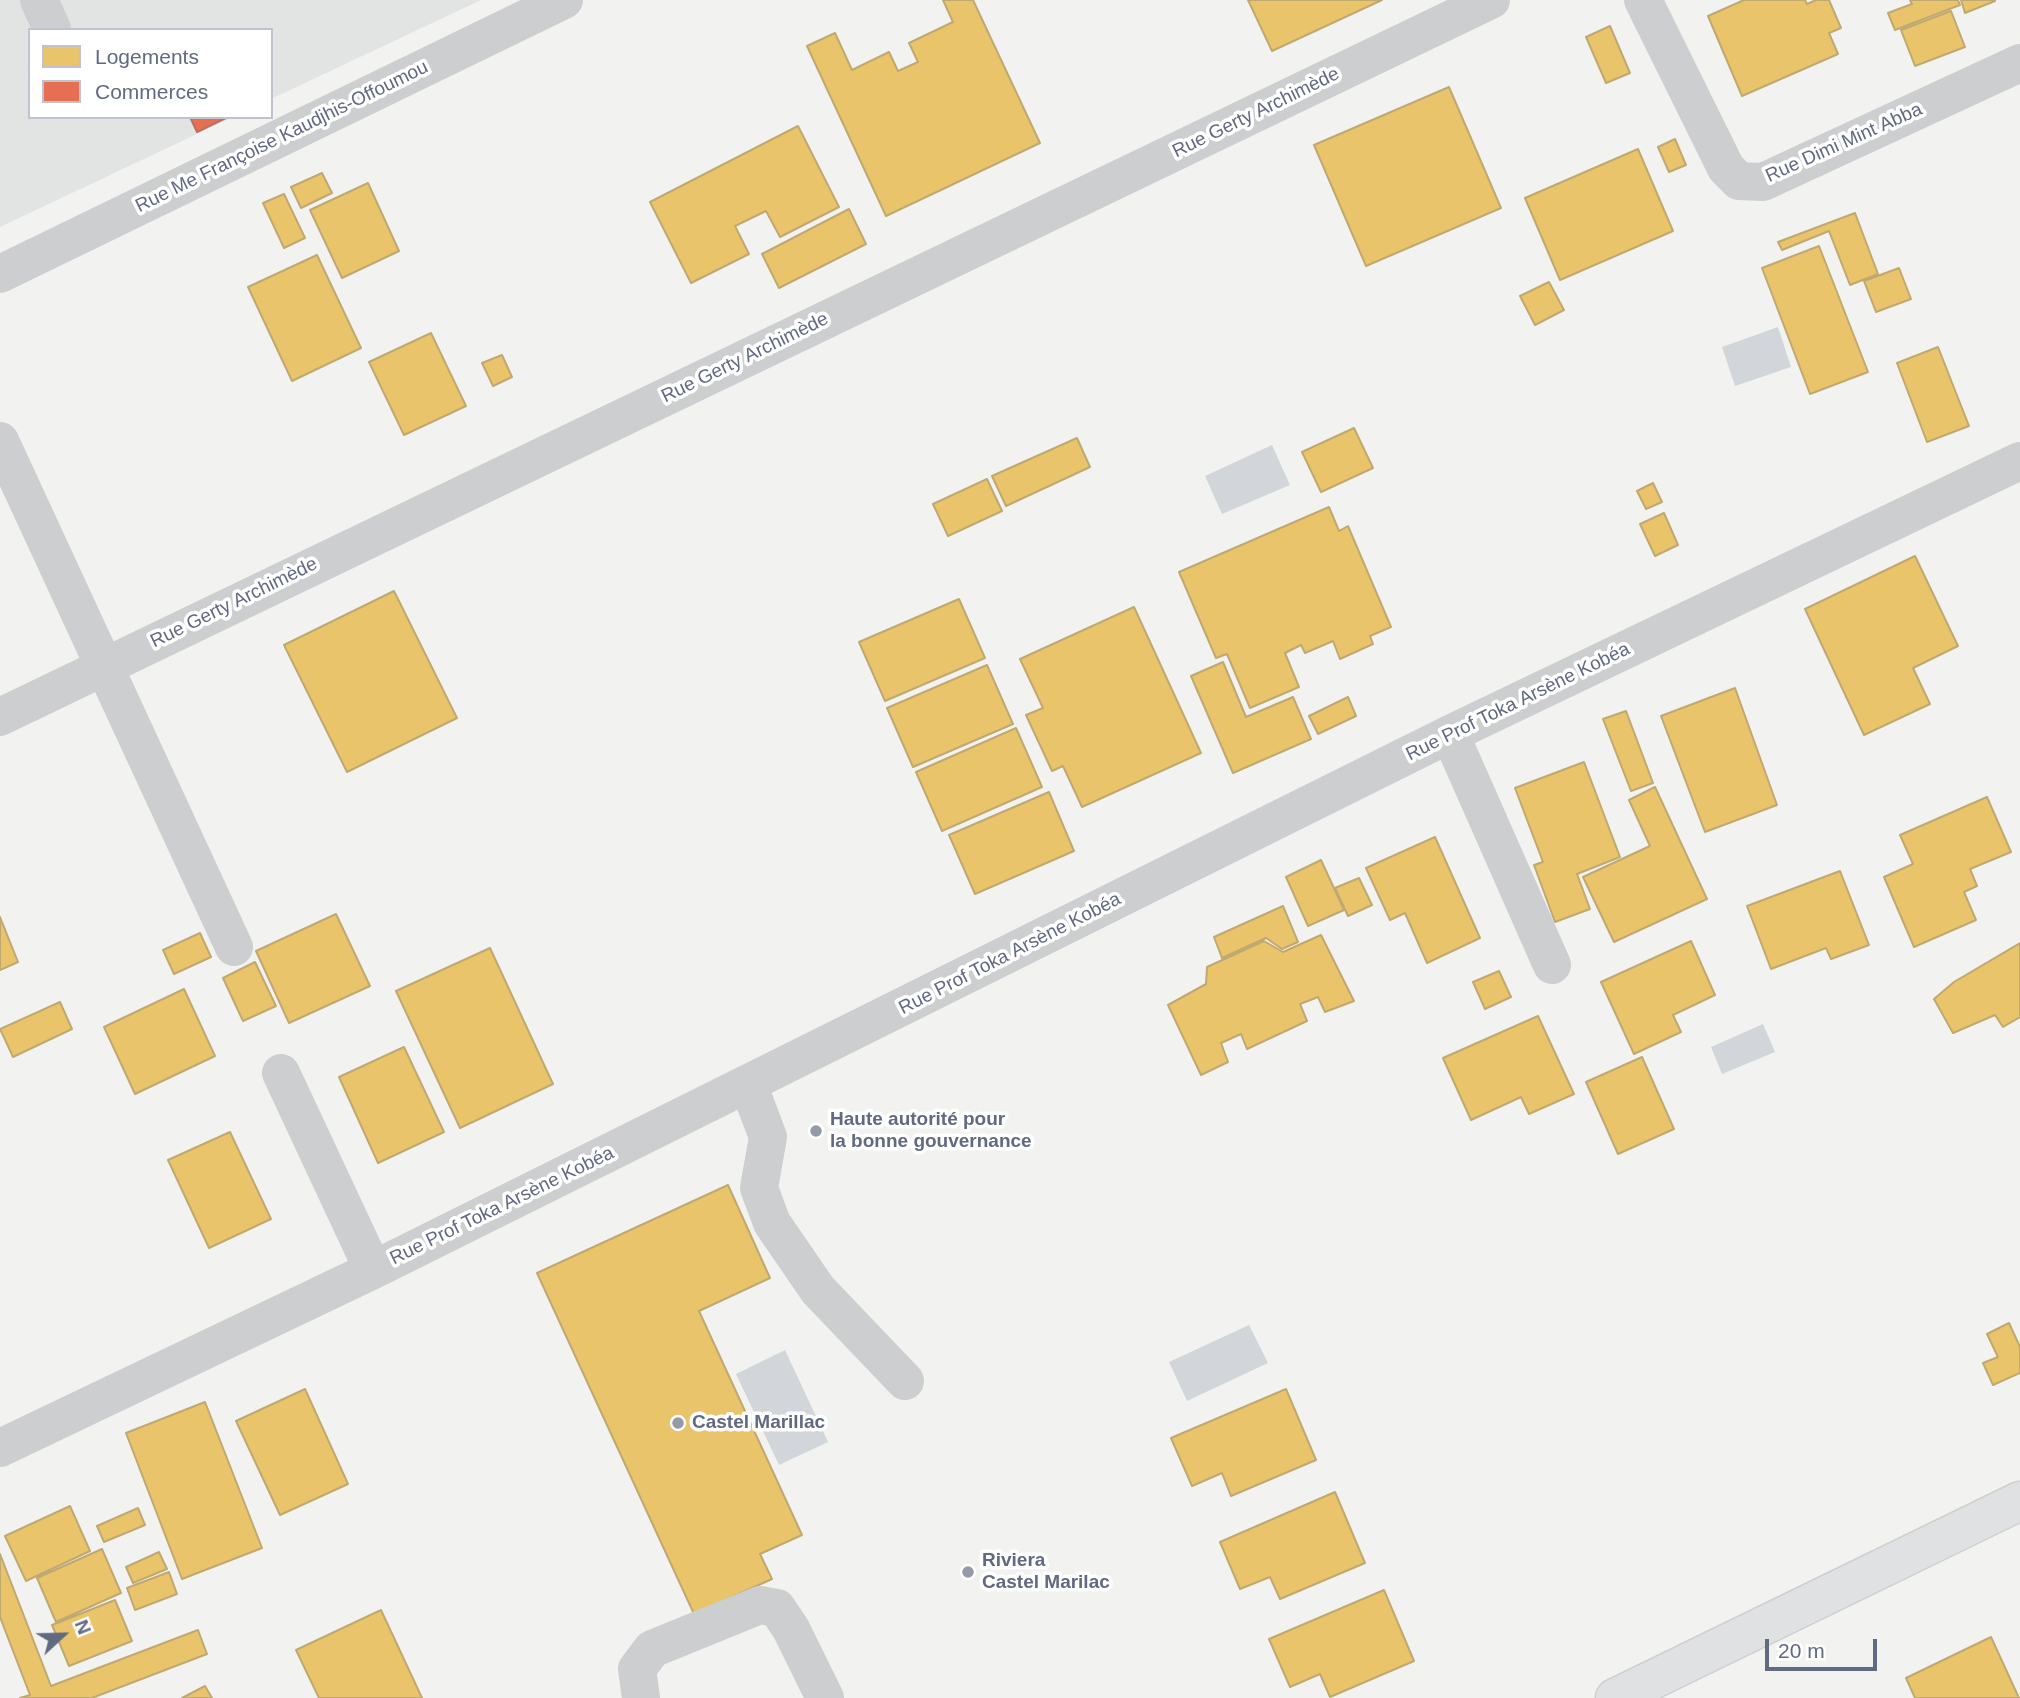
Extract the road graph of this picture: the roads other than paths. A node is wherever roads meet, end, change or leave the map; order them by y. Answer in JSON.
{"nodes":[{"id":1,"x":39,"y":0,"type":"edge"},
{"id":2,"x":564,"y":0,"type":"edge"},
{"id":3,"x":1491,"y":0,"type":"edge"},
{"id":4,"x":1643,"y":0,"type":"edge"},
{"id":5,"x":52,"y":28,"type":"edge"},
{"id":6,"x":2020,"y":63,"type":"edge"},
{"id":7,"x":0,"y":274,"type":"edge"},
{"id":8,"x":0,"y":442,"type":"edge"},
{"id":9,"x":2020,"y":461,"type":"edge"},
{"id":10,"x":105,"y":665,"type":"junction"},
{"id":11,"x":0,"y":717,"type":"edge"},
{"id":12,"x":1450,"y":734,"type":"junction"},
{"id":13,"x":234,"y":947,"type":"dead end"},
{"id":14,"x":1552,"y":965,"type":"dead end"},
{"id":15,"x":281,"y":1073,"type":"dead end"},
{"id":16,"x":748,"y":1084,"type":"junction"},
{"id":17,"x":373,"y":1269,"type":"junction"},
{"id":18,"x":905,"y":1381,"type":"dead end"},
{"id":19,"x":0,"y":1448,"type":"edge"},
{"id":20,"x":2020,"y":1501,"type":"edge"},
{"id":21,"x":641,"y":1698,"type":"edge"},
{"id":22,"x":825,"y":1698,"type":"edge"},
{"id":23,"x":1615,"y":1698,"type":"edge"}],
"edges":[{"from":1,"to":5,"type":"street"},
{"from":2,"to":7,"type":"street","name":"Rue Me Françoise Kaudjhis-Offoumou"},
{"from":3,"to":10,"type":"street","name":"Rue Gerty Archimède"},
{"from":4,"to":6,"type":"street","name":"Rue Dimi Mint Abba"},
{"from":8,"to":10,"type":"street"},
{"from":9,"to":12,"type":"street","name":"Rue Prof Toka Arsène Kobéa"},
{"from":10,"to":11,"type":"street","name":"Rue Gerty Archimède"},
{"from":10,"to":13,"type":"street"},
{"from":12,"to":14,"type":"street"},
{"from":12,"to":16,"type":"street","name":"Rue Prof Toka Arsène Kobéa"},
{"from":15,"to":17,"type":"street"},
{"from":16,"to":17,"type":"street","name":"Rue Prof Toka Arsène Kobéa"},
{"from":16,"to":18,"type":"street"},
{"from":17,"to":19,"type":"street","name":"Rue Prof Toka Arsène Kobéa"},
{"from":20,"to":23,"type":"main road"},
{"from":21,"to":22,"type":"street"}]}
